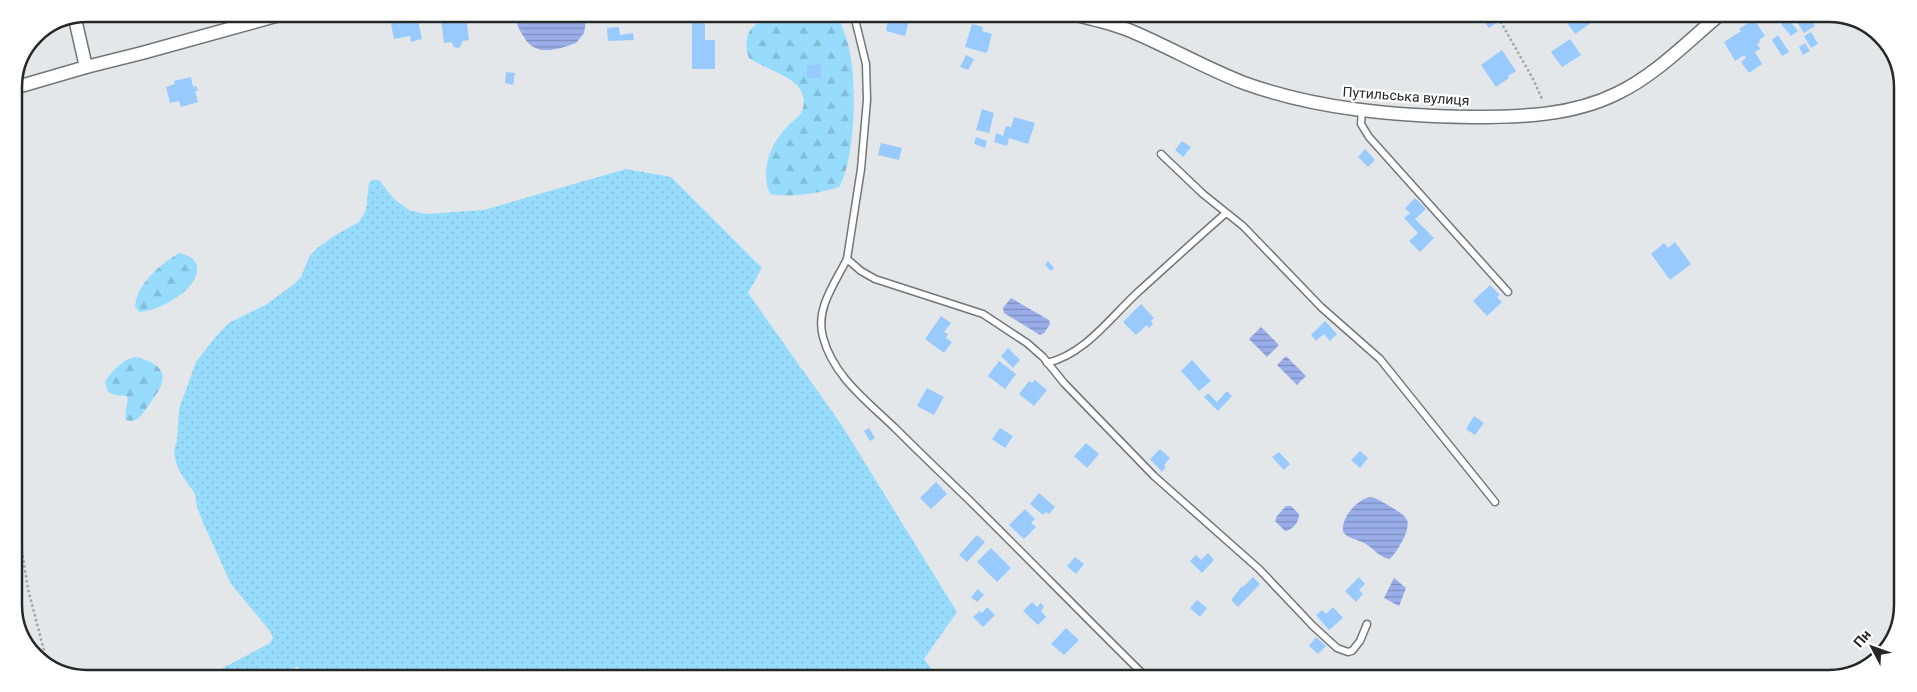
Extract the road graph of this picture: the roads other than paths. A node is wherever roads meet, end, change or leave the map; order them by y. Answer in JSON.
{"nodes":[{"id":1,"x":255,"y":22,"type":"edge"},
{"id":2,"x":856,"y":22,"type":"edge"},
{"id":3,"x":1101,"y":22,"type":"edge"},
{"id":4,"x":1710,"y":22,"type":"edge"},
{"id":5,"x":76,"y":24,"type":"edge"},
{"id":6,"x":86,"y":67,"type":"junction"},
{"id":7,"x":22,"y":86,"type":"edge"},
{"id":8,"x":1362,"y":110,"type":"junction"},
{"id":9,"x":1161,"y":154,"type":"dead end"},
{"id":10,"x":1226,"y":213,"type":"junction"},
{"id":11,"x":847,"y":259,"type":"junction"},
{"id":12,"x":1508,"y":292,"type":"dead end"},
{"id":13,"x":1047,"y":363,"type":"junction"},
{"id":14,"x":1495,"y":502,"type":"dead end"},
{"id":15,"x":1366,"y":624,"type":"dead end"},
{"id":16,"x":1139,"y":670,"type":"edge"}],
"edges":[{"from":1,"to":6,"type":"street"},
{"from":2,"to":11,"type":"lane"},
{"from":3,"to":8,"type":"street","name":"Путильська вулиця"},
{"from":4,"to":8,"type":"street","name":"Путильська вулиця"},
{"from":5,"to":6,"type":"street"},
{"from":6,"to":7,"type":"street"},
{"from":8,"to":12,"type":"lane"},
{"from":9,"to":10,"type":"lane"},
{"from":10,"to":13,"type":"lane"},
{"from":10,"to":14,"type":"lane"},
{"from":11,"to":13,"type":"lane"},
{"from":11,"to":16,"type":"lane"},
{"from":13,"to":15,"type":"lane"}]}
